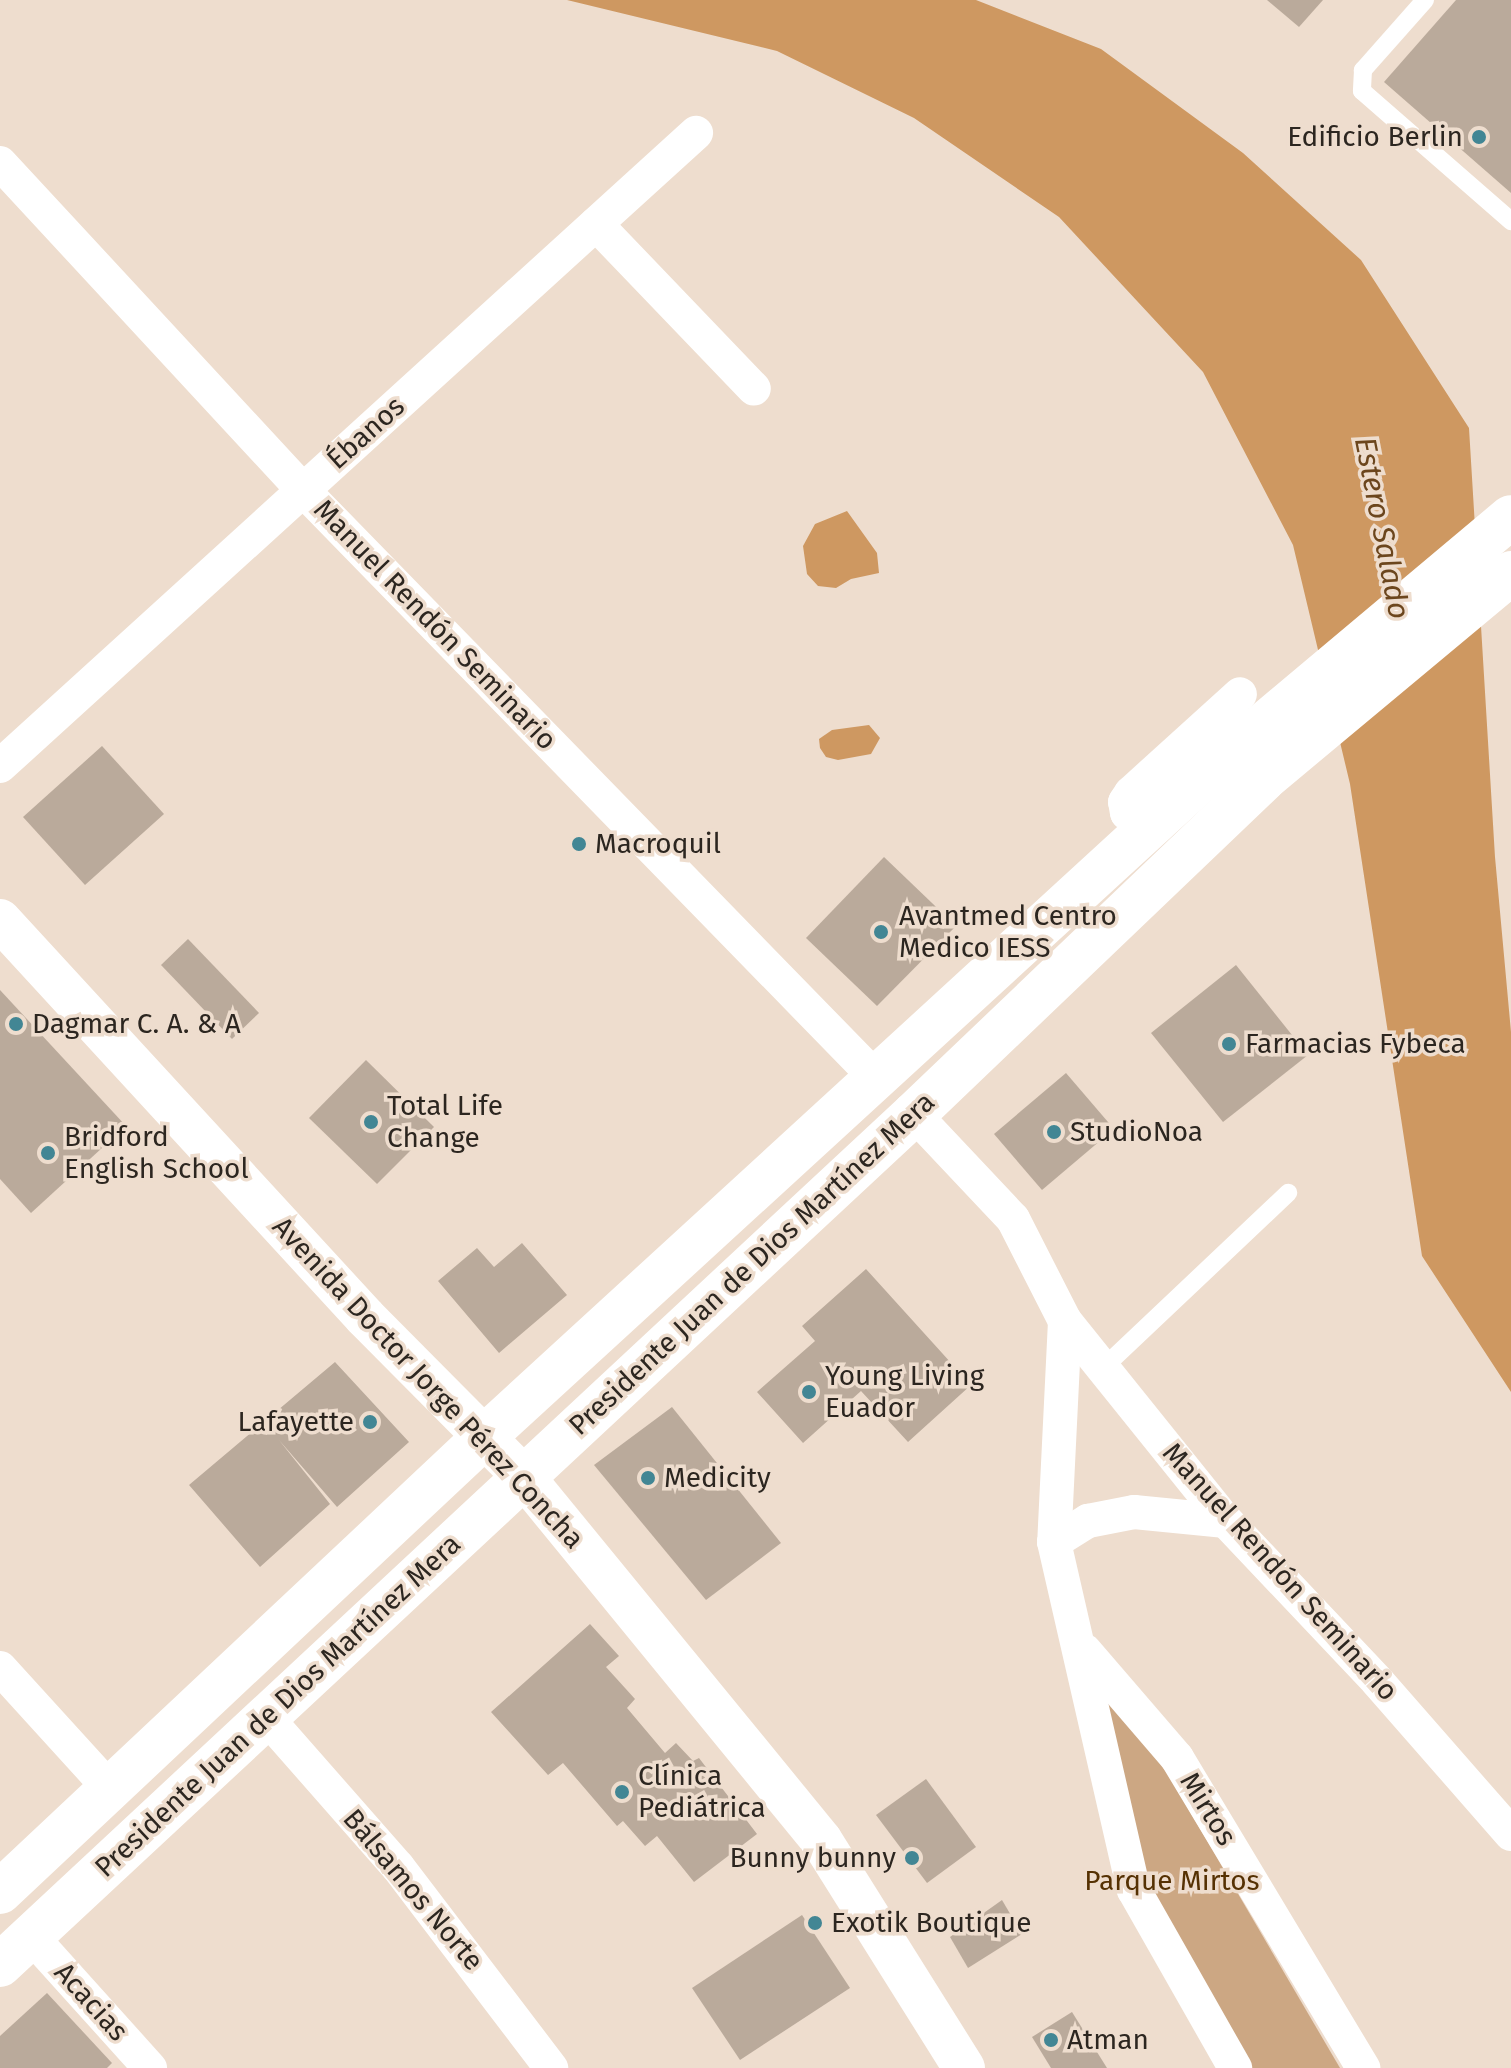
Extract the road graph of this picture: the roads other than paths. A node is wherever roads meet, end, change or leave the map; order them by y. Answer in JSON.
{"nodes":[{"id":1,"x":1425,"y":0,"type":"edge"},
{"id":2,"x":696,"y":133,"type":"dead end"},
{"id":3,"x":0,"y":163,"type":"edge"},
{"id":4,"x":1511,"y":221,"type":"edge"},
{"id":5,"x":596,"y":224,"type":"junction"},
{"id":6,"x":754,"y":389,"type":"dead end"},
{"id":7,"x":303,"y":490,"type":"junction"},
{"id":8,"x":1511,"y":517,"type":"edge"},
{"id":9,"x":1511,"y":573,"type":"edge"},
{"id":10,"x":1240,"y":694,"type":"dead end"},
{"id":11,"x":1251,"y":762,"type":"junction"},
{"id":12,"x":0,"y":766,"type":"edge"},
{"id":13,"x":1145,"y":832,"type":"junction"},
{"id":14,"x":0,"y":920,"type":"edge"},
{"id":15,"x":877,"y":1079,"type":"junction"},
{"id":16,"x":914,"y":1114,"type":"junction"},
{"id":17,"x":1288,"y":1193,"type":"dead end"},
{"id":18,"x":1065,"y":1321,"type":"junction"},
{"id":19,"x":1103,"y":1368,"type":"junction"},
{"id":20,"x":482,"y":1439,"type":"junction"},
{"id":21,"x":524,"y":1477,"type":"junction"},
{"id":22,"x":1226,"y":1521,"type":"junction"},
{"id":23,"x":1054,"y":1542,"type":"junction"},
{"id":24,"x":1082,"y":1647,"type":"junction"},
{"id":25,"x":0,"y":1668,"type":"edge"},
{"id":26,"x":267,"y":1718,"type":"junction"},
{"id":27,"x":111,"y":1790,"type":"junction"},
{"id":28,"x":1511,"y":1834,"type":"edge"},
{"id":29,"x":0,"y":1892,"type":"edge"},
{"id":30,"x":16,"y":1950,"type":"edge"},
{"id":31,"x":150,"y":2068,"type":"edge"},
{"id":32,"x":551,"y":2068,"type":"edge"},
{"id":33,"x":964,"y":2068,"type":"edge"},
{"id":34,"x":1235,"y":2068,"type":"edge"},
{"id":35,"x":1363,"y":2068,"type":"edge"}],
"edges":[{"from":1,"to":4,"type":"lane"},
{"from":2,"to":5,"type":"street","name":"Ébanos"},
{"from":3,"to":7,"type":"street","name":"Manuel Rendón Seminario"},
{"from":5,"to":6,"type":"street"},
{"from":5,"to":7,"type":"street","name":"Ébanos"},
{"from":7,"to":12,"type":"street","name":"Ébanos"},
{"from":7,"to":15,"type":"street","name":"Manuel Rendón Seminario"},
{"from":8,"to":11,"type":"main road","name":"Presidente Juan de Dios Martínez Mera"},
{"from":9,"to":11,"type":"main road","name":"Presidente Juan de Dios Martínez Mera"},
{"from":10,"to":13,"type":"street"},
{"from":11,"to":13,"type":"main road","name":"Presidente Juan de Dios Martínez Mera"},
{"from":11,"to":16,"type":"main road","name":"Presidente Juan de Dios Martínez Mera"},
{"from":13,"to":15,"type":"main road","name":"Presidente Juan de Dios Martínez Mera"},
{"from":14,"to":20,"type":"street","name":"Avenida Doctor Jorge Pérez Concha"},
{"from":15,"to":20,"type":"main road","name":"Presidente Juan de Dios Martínez Mera"},
{"from":16,"to":18,"type":"street","name":"Manuel Rendón Seminario"},
{"from":16,"to":21,"type":"main road","name":"Presidente Juan de Dios Martínez Mera"},
{"from":17,"to":19,"type":"lane"},
{"from":18,"to":19,"type":"street","name":"Manuel Rendón Seminario"},
{"from":18,"to":23,"type":"street","name":"Mirtos"},
{"from":19,"to":22,"type":"street","name":"Manuel Rendón Seminario"},
{"from":20,"to":21,"type":"street","name":"Avenida Doctor Jorge Pérez Concha"},
{"from":20,"to":27,"type":"main road","name":"Presidente Juan de Dios Martínez Mera"},
{"from":21,"to":26,"type":"main road","name":"Presidente Juan de Dios Martínez Mera"},
{"from":21,"to":33,"type":"street","name":"Avenida Doctor Jorge Pérez Concha"},
{"from":22,"to":23,"type":"street"},
{"from":22,"to":28,"type":"street","name":"Manuel Rendón Seminario"},
{"from":23,"to":24,"type":"street","name":"Mirtos"},
{"from":24,"to":34,"type":"street","name":"Mirtos"},
{"from":24,"to":35,"type":"street","name":"Mirtos"},
{"from":25,"to":27,"type":"street"},
{"from":26,"to":30,"type":"main road","name":"Presidente Juan de Dios Martínez Mera"},
{"from":26,"to":32,"type":"street","name":"Bálsamos Norte"},
{"from":27,"to":29,"type":"main road","name":"Presidente Juan de Dios Martínez Mera"},
{"from":30,"to":31,"type":"street","name":"Acacias"}]}
